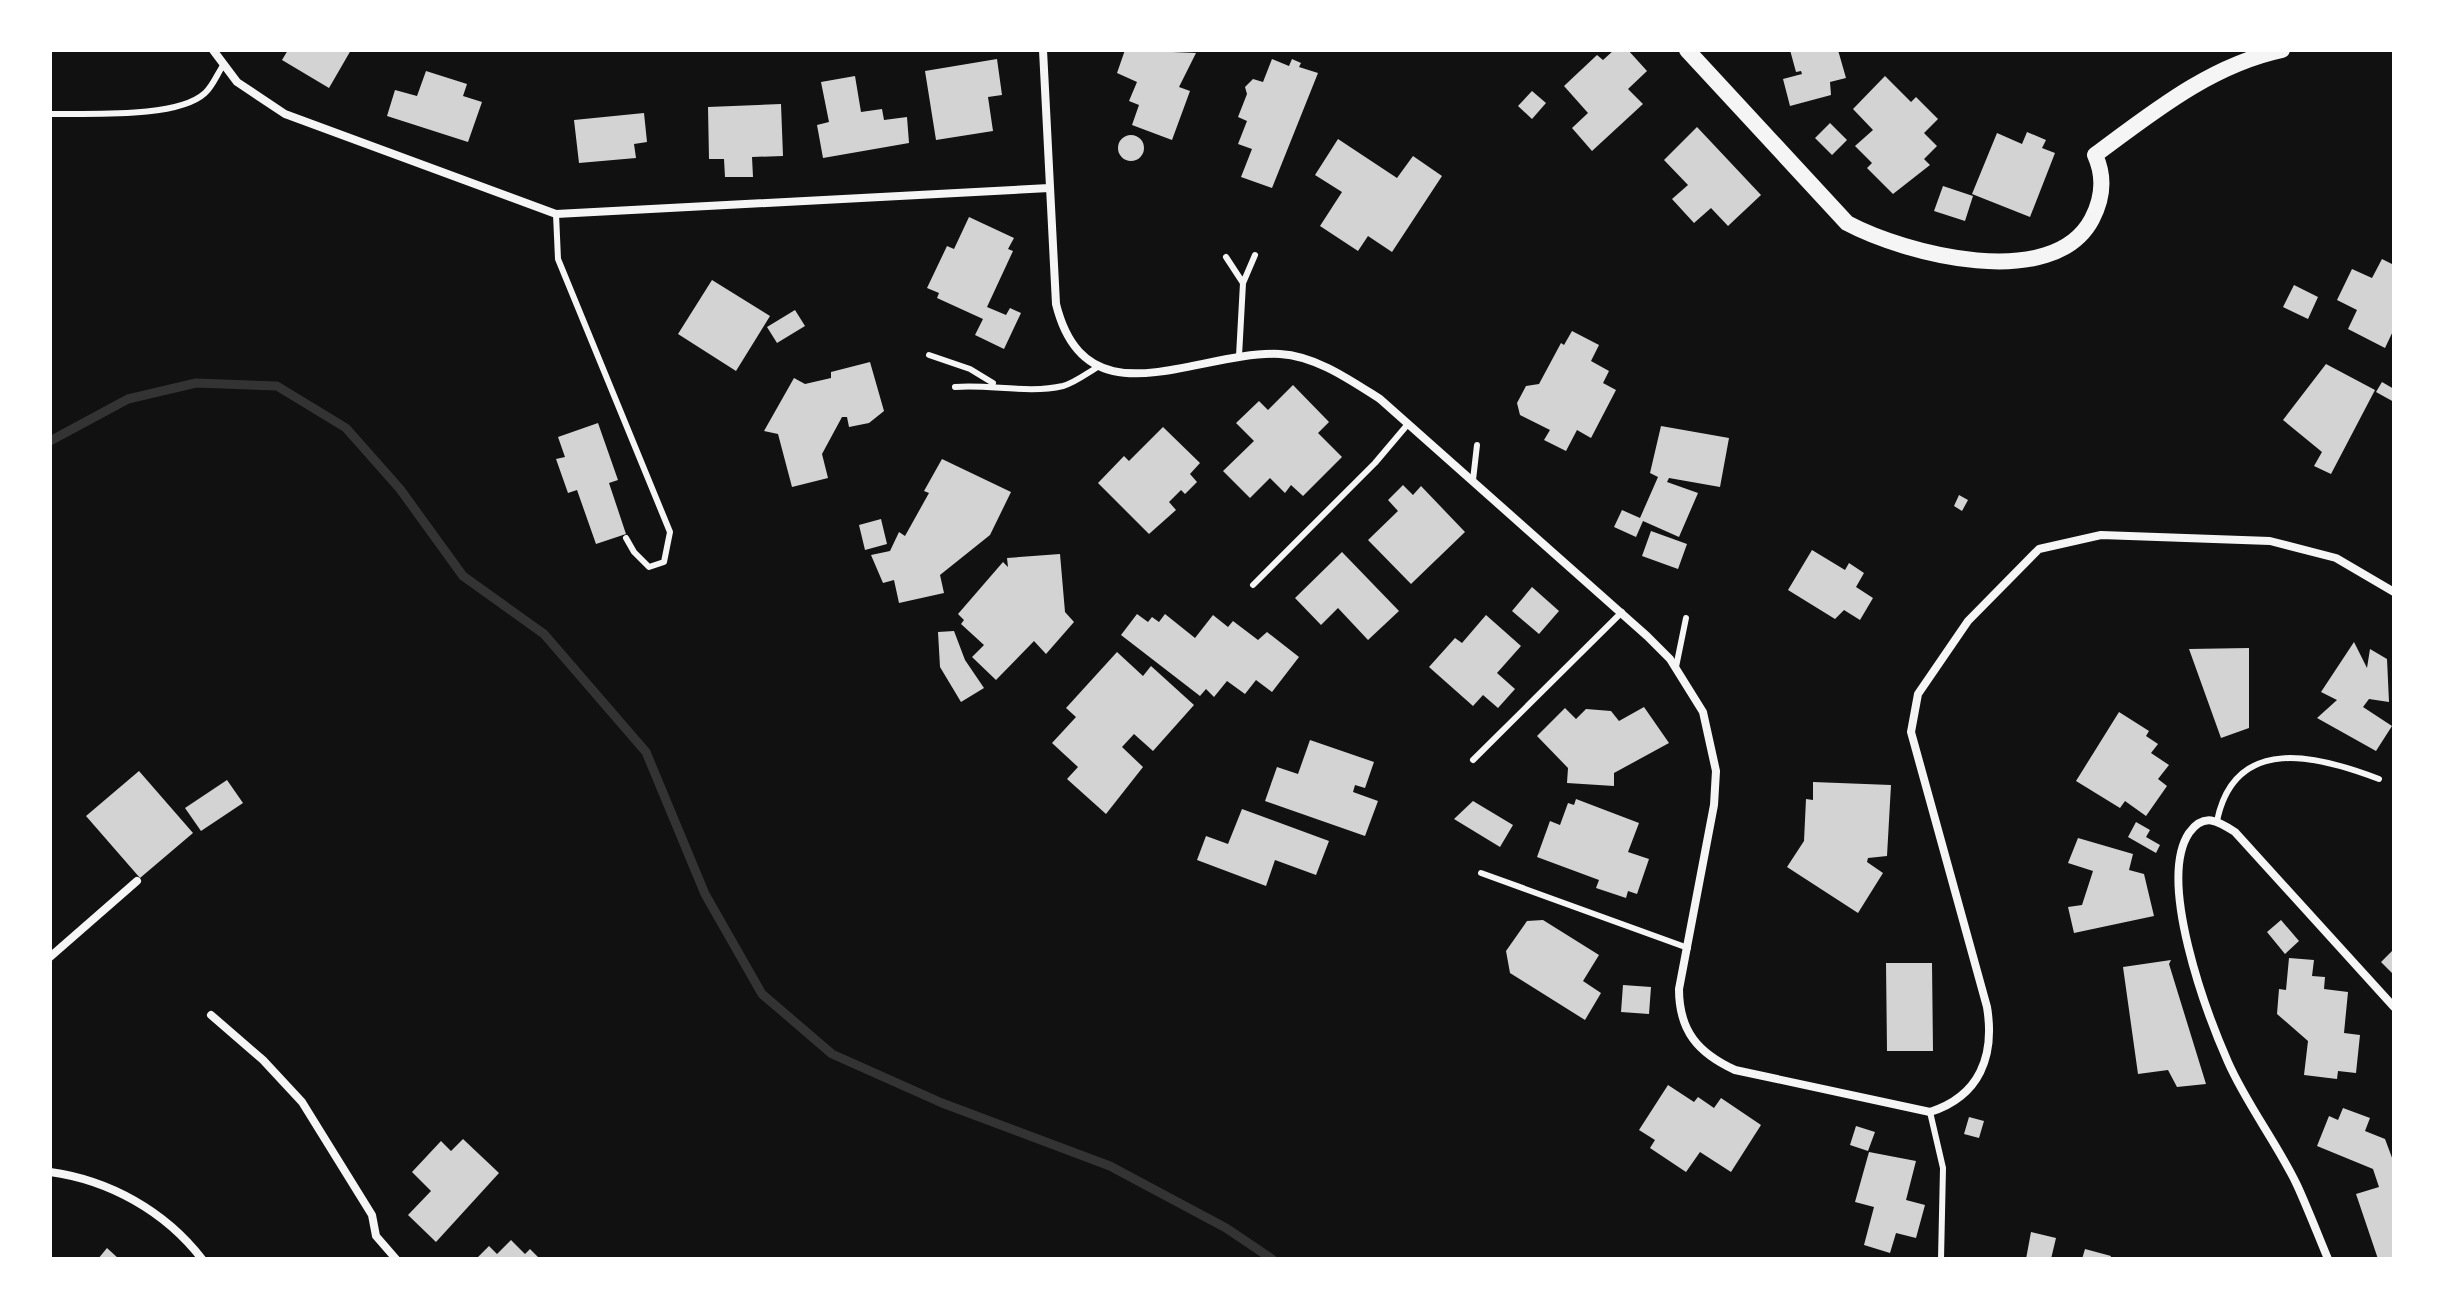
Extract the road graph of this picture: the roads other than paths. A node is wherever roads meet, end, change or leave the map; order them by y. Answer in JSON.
{"nodes":[{"id":1,"x":213,"y":50,"type":"edge"},
{"id":2,"x":1043,"y":50,"type":"edge"},
{"id":3,"x":1687,"y":50,"type":"edge"},
{"id":4,"x":2282,"y":50,"type":"edge"},
{"id":5,"x":222,"y":67,"type":"junction"},
{"id":6,"x":50,"y":114,"type":"edge"},
{"id":7,"x":1049,"y":188,"type":"junction"},
{"id":8,"x":556,"y":214,"type":"junction"},
{"id":9,"x":1255,"y":255,"type":"dead end"},
{"id":10,"x":1226,"y":257,"type":"dead end"},
{"id":11,"x":1243,"y":283,"type":"junction"},
{"id":12,"x":929,"y":355,"type":"dead end"},
{"id":13,"x":1239,"y":356,"type":"junction"},
{"id":14,"x":1096,"y":368,"type":"junction"},
{"id":15,"x":997,"y":385,"type":"junction"},
{"id":16,"x":955,"y":387,"type":"dead end"},
{"id":17,"x":1408,"y":424,"type":"junction"},
{"id":18,"x":1477,"y":445,"type":"dead end"},
{"id":19,"x":1473,"y":480,"type":"junction"},
{"id":20,"x":626,"y":538,"type":"dead end"},
{"id":21,"x":1253,"y":585,"type":"dead end"},
{"id":22,"x":2394,"y":592,"type":"edge"},
{"id":23,"x":1622,"y":612,"type":"junction"},
{"id":24,"x":1686,"y":618,"type":"dead end"},
{"id":25,"x":1676,"y":667,"type":"junction"},
{"id":26,"x":1473,"y":760,"type":"dead end"},
{"id":27,"x":2379,"y":779,"type":"dead end"},
{"id":28,"x":2217,"y":821,"type":"junction"},
{"id":29,"x":1481,"y":873,"type":"dead end"},
{"id":30,"x":137,"y":881,"type":"dead end"},
{"id":31,"x":1688,"y":948,"type":"junction"},
{"id":32,"x":50,"y":957,"type":"edge"},
{"id":33,"x":2394,"y":1007,"type":"edge"},
{"id":34,"x":211,"y":1015,"type":"dead end"},
{"id":35,"x":1930,"y":1112,"type":"junction"},
{"id":36,"x":50,"y":1172,"type":"edge"},
{"id":37,"x":202,"y":1259,"type":"edge"},
{"id":38,"x":396,"y":1259,"type":"edge"},
{"id":39,"x":1941,"y":1259,"type":"edge"},
{"id":40,"x":2328,"y":1259,"type":"edge"}],
"edges":[{"from":1,"to":5,"type":"street"},
{"from":2,"to":7,"type":"street"},
{"from":3,"to":4,"type":"main road"},
{"from":5,"to":6,"type":"lane"},
{"from":5,"to":8,"type":"street"},
{"from":7,"to":8,"type":"street"},
{"from":7,"to":14,"type":"street"},
{"from":8,"to":20,"type":"lane"},
{"from":9,"to":11,"type":"lane"},
{"from":10,"to":11,"type":"lane"},
{"from":11,"to":13,"type":"lane"},
{"from":12,"to":15,"type":"lane"},
{"from":13,"to":14,"type":"street"},
{"from":13,"to":17,"type":"street"},
{"from":14,"to":15,"type":"lane"},
{"from":15,"to":16,"type":"lane"},
{"from":17,"to":19,"type":"street"},
{"from":17,"to":21,"type":"lane"},
{"from":18,"to":19,"type":"lane"},
{"from":19,"to":23,"type":"street"},
{"from":22,"to":35,"type":"street"},
{"from":23,"to":25,"type":"street"},
{"from":23,"to":26,"type":"lane"},
{"from":24,"to":25,"type":"lane"},
{"from":25,"to":31,"type":"street"},
{"from":27,"to":28,"type":"lane"},
{"from":28,"to":33,"type":"street"},
{"from":28,"to":40,"type":"street"},
{"from":29,"to":31,"type":"lane"},
{"from":30,"to":32,"type":"street"},
{"from":31,"to":35,"type":"street"},
{"from":34,"to":38,"type":"street"},
{"from":35,"to":39,"type":"lane"},
{"from":36,"to":37,"type":"street"}]}
